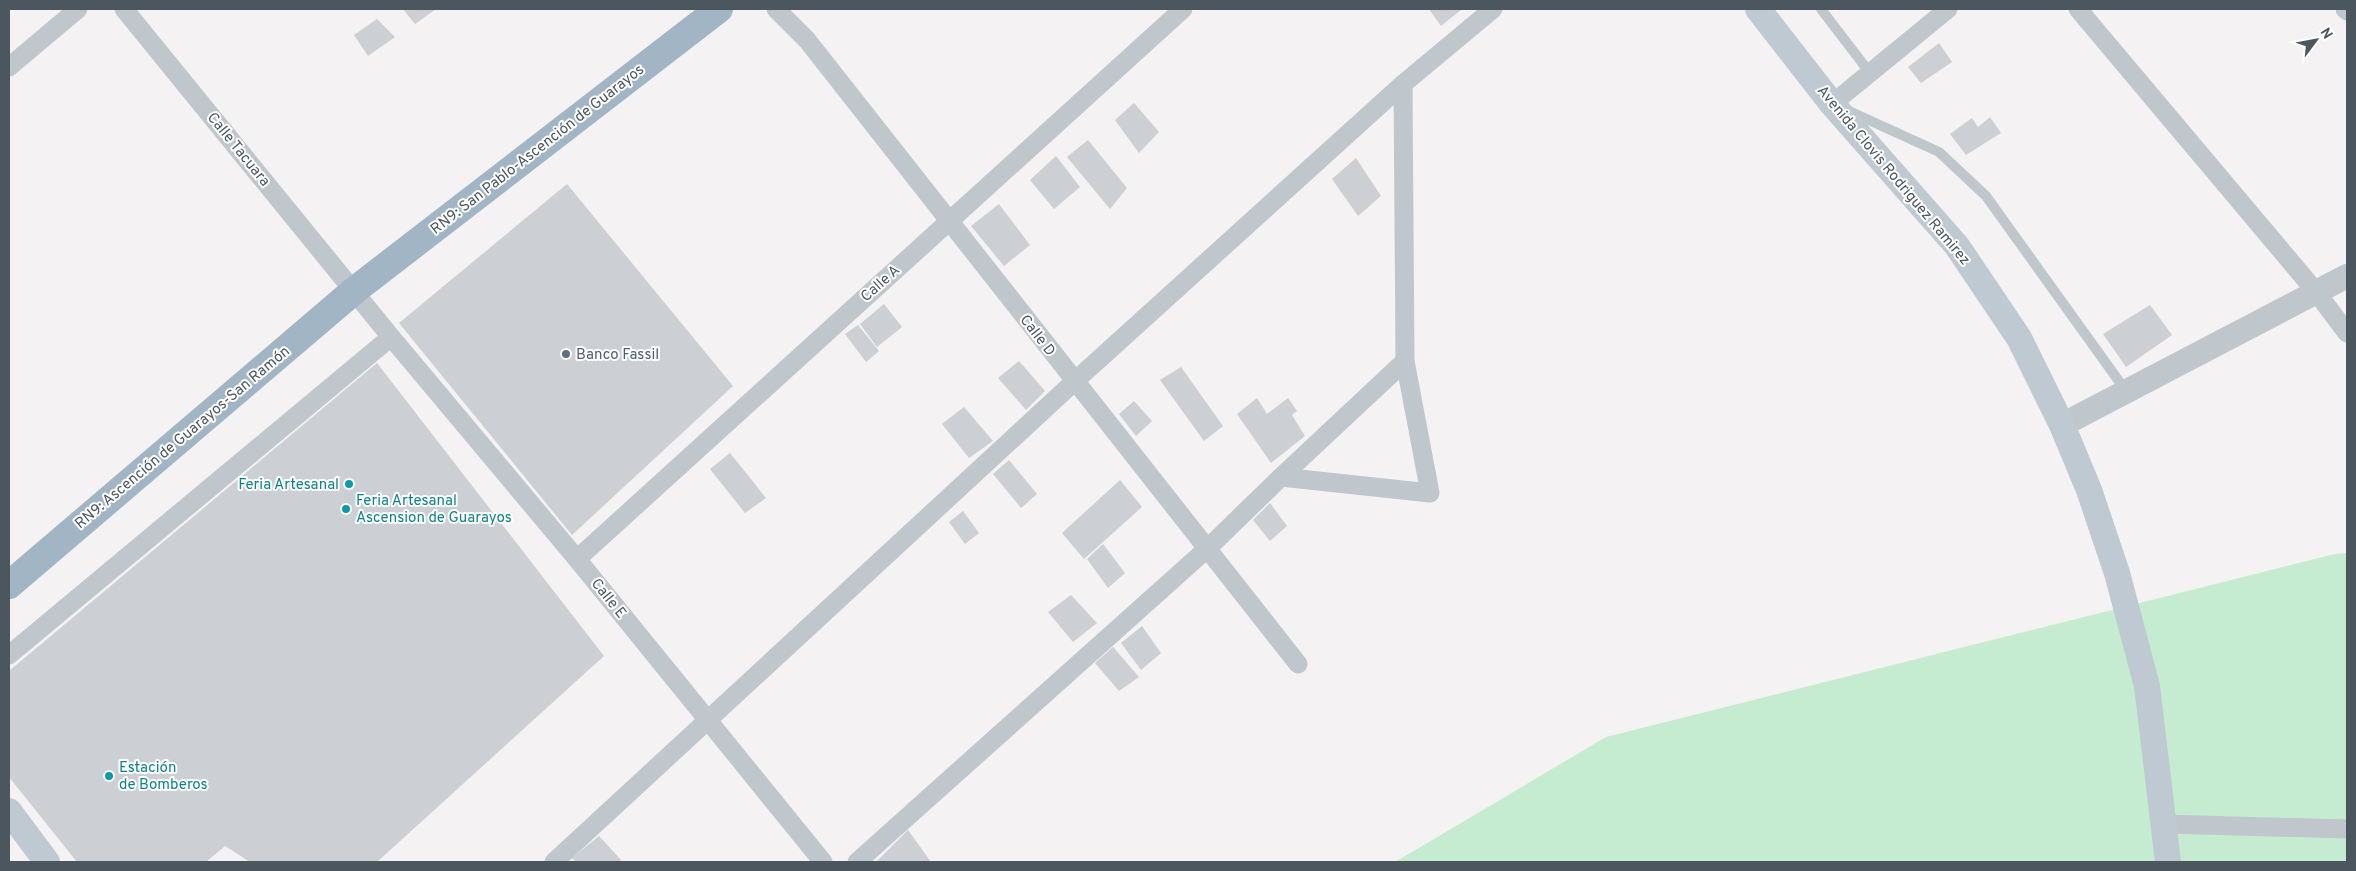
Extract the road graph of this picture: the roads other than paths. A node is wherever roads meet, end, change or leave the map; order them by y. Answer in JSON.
{"nodes":[{"id":1,"x":78,"y":9,"type":"edge"},
{"id":2,"x":124,"y":9,"type":"edge"},
{"id":3,"x":719,"y":9,"type":"edge"},
{"id":4,"x":776,"y":9,"type":"edge"},
{"id":5,"x":1183,"y":9,"type":"edge"},
{"id":6,"x":1492,"y":9,"type":"edge"},
{"id":7,"x":1758,"y":9,"type":"edge"},
{"id":8,"x":1821,"y":9,"type":"edge"},
{"id":9,"x":1948,"y":9,"type":"edge"},
{"id":10,"x":2078,"y":9,"type":"edge"},
{"id":11,"x":9,"y":67,"type":"edge"},
{"id":12,"x":1870,"y":73,"type":"junction"},
{"id":13,"x":1402,"y":84,"type":"junction"},
{"id":14,"x":1832,"y":104,"type":"junction"},
{"id":15,"x":948,"y":221,"type":"junction"},
{"id":16,"x":2347,"y":276,"type":"edge"},
{"id":17,"x":355,"y":290,"type":"junction"},
{"id":18,"x":2317,"y":293,"type":"junction"},
{"id":19,"x":2347,"y":333,"type":"edge"},
{"id":20,"x":391,"y":337,"type":"junction"},
{"id":21,"x":1405,"y":361,"type":"junction"},
{"id":22,"x":1075,"y":381,"type":"junction"},
{"id":23,"x":2127,"y":392,"type":"junction"},
{"id":24,"x":2062,"y":425,"type":"junction"},
{"id":25,"x":1281,"y":476,"type":"junction"},
{"id":26,"x":1208,"y":547,"type":"junction"},
{"id":27,"x":577,"y":559,"type":"junction"},
{"id":28,"x":9,"y":585,"type":"edge"},
{"id":29,"x":9,"y":655,"type":"edge"},
{"id":30,"x":1298,"y":664,"type":"dead end"},
{"id":31,"x":708,"y":720,"type":"junction"},
{"id":32,"x":9,"y":811,"type":"edge"},
{"id":33,"x":2164,"y":824,"type":"junction"},
{"id":34,"x":2347,"y":829,"type":"edge"},
{"id":35,"x":48,"y":862,"type":"edge"},
{"id":36,"x":554,"y":862,"type":"edge"},
{"id":37,"x":823,"y":862,"type":"edge"},
{"id":38,"x":857,"y":862,"type":"edge"},
{"id":39,"x":2168,"y":862,"type":"edge"}],
"edges":[{"from":1,"to":11,"type":"street"},
{"from":2,"to":17,"type":"street","name":"Calle Tacuara"},
{"from":3,"to":17,"type":"highway","name":"RN9: San Pablo-Ascención de Guarayos"},
{"from":4,"to":15,"type":"street","name":"Calle D"},
{"from":5,"to":15,"type":"street","name":"Calle A"},
{"from":6,"to":13,"type":"street"},
{"from":7,"to":14,"type":"main road","name":"Avenida Clovis Rodriguez Ramirez"},
{"from":8,"to":12,"type":"lane"},
{"from":9,"to":12,"type":"street"},
{"from":10,"to":18,"type":"street"},
{"from":12,"to":14,"type":"street"},
{"from":13,"to":21,"type":"street"},
{"from":13,"to":22,"type":"street"},
{"from":14,"to":23,"type":"lane"},
{"from":14,"to":24,"type":"main road","name":"Avenida Clovis Rodriguez Ramirez"},
{"from":15,"to":22,"type":"street","name":"Calle D"},
{"from":15,"to":27,"type":"street","name":"Calle A"},
{"from":16,"to":18,"type":"street"},
{"from":17,"to":20,"type":"street","name":"Calle Tacuara"},
{"from":17,"to":28,"type":"highway","name":"RN9: Ascención de Guarayos-San Ramón"},
{"from":18,"to":19,"type":"street"},
{"from":18,"to":23,"type":"street"},
{"from":20,"to":27,"type":"street","name":"Calle E"},
{"from":20,"to":29,"type":"street"},
{"from":21,"to":25,"type":"street"},
{"from":21,"to":25,"type":"street"},
{"from":22,"to":26,"type":"street","name":"Calle D"},
{"from":22,"to":31,"type":"street"},
{"from":23,"to":24,"type":"street"},
{"from":24,"to":33,"type":"main road","name":"Avenida Clovis Rodriguez Ramirez"},
{"from":25,"to":26,"type":"street"},
{"from":26,"to":30,"type":"street","name":"Calle D"},
{"from":26,"to":38,"type":"street"},
{"from":27,"to":31,"type":"street","name":"Calle E"},
{"from":31,"to":36,"type":"street"},
{"from":31,"to":37,"type":"street","name":"Calle E"},
{"from":32,"to":35,"type":"main road"},
{"from":33,"to":34,"type":"street"},
{"from":33,"to":39,"type":"main road","name":"Avenida Clovis Rodriguez Ramirez"}]}
